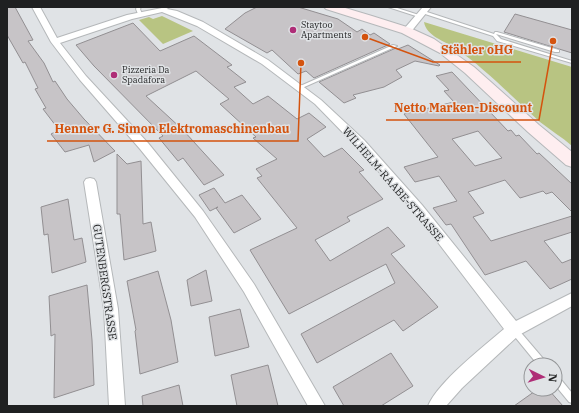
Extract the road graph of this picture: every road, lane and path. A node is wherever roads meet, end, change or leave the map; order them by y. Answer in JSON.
{"nodes":[{"id":1,"x":36,"y":7,"type":"edge"},
{"id":2,"x":330,"y":7,"type":"edge"},
{"id":3,"x":390,"y":7,"type":"edge"},
{"id":4,"x":165,"y":8,"type":"edge"},
{"id":5,"x":139,"y":11,"type":"edge"},
{"id":6,"x":423,"y":12,"type":"edge"},
{"id":7,"x":407,"y":32,"type":"junction"},
{"id":8,"x":495,"y":34,"type":"junction"},
{"id":9,"x":55,"y":42,"type":"junction"},
{"id":10,"x":395,"y":46,"type":"dead end"},
{"id":11,"x":557,"y":51,"type":"dead end"},
{"id":12,"x":572,"y":62,"type":"edge"},
{"id":13,"x":300,"y":88,"type":"junction"},
{"id":14,"x":572,"y":162,"type":"edge"},
{"id":15,"x":90,"y":182,"type":"dead end"},
{"id":16,"x":572,"y":299,"type":"edge"},
{"id":17,"x":514,"y":330,"type":"junction"},
{"id":18,"x":536,"y":357,"type":"edge"},
{"id":19,"x":563,"y":388,"type":"edge"},
{"id":20,"x":572,"y":399,"type":"edge"},
{"id":21,"x":117,"y":406,"type":"edge"},
{"id":22,"x":317,"y":406,"type":"edge"},
{"id":23,"x":436,"y":406,"type":"edge"}],
"edges":[{"from":1,"to":9,"type":"street"},
{"from":2,"to":7,"type":"main road"},
{"from":3,"to":6,"type":"lane"},
{"from":4,"to":5,"type":"street","name":"WILHELM-RAABE-STRASSE"},
{"from":4,"to":13,"type":"street","name":"WILHELM-RAABE-STRASSE"},
{"from":5,"to":9,"type":"street","name":"WILHELM-RAABE-STRASSE"},
{"from":6,"to":7,"type":"street"},
{"from":6,"to":8,"type":"lane"},
{"from":7,"to":14,"type":"main road"},
{"from":8,"to":11,"type":"lane"},
{"from":8,"to":12,"type":"lane"},
{"from":9,"to":22,"type":"street"},
{"from":10,"to":13,"type":"lane"},
{"from":13,"to":17,"type":"street","name":"WILHELM-RAABE-STRASSE"},
{"from":15,"to":21,"type":"street","name":"GUTENBERGSTRASSE"},
{"from":16,"to":17,"type":"street"},
{"from":17,"to":18,"type":"lane"},
{"from":17,"to":23,"type":"street"},
{"from":19,"to":20,"type":"lane"}]}
